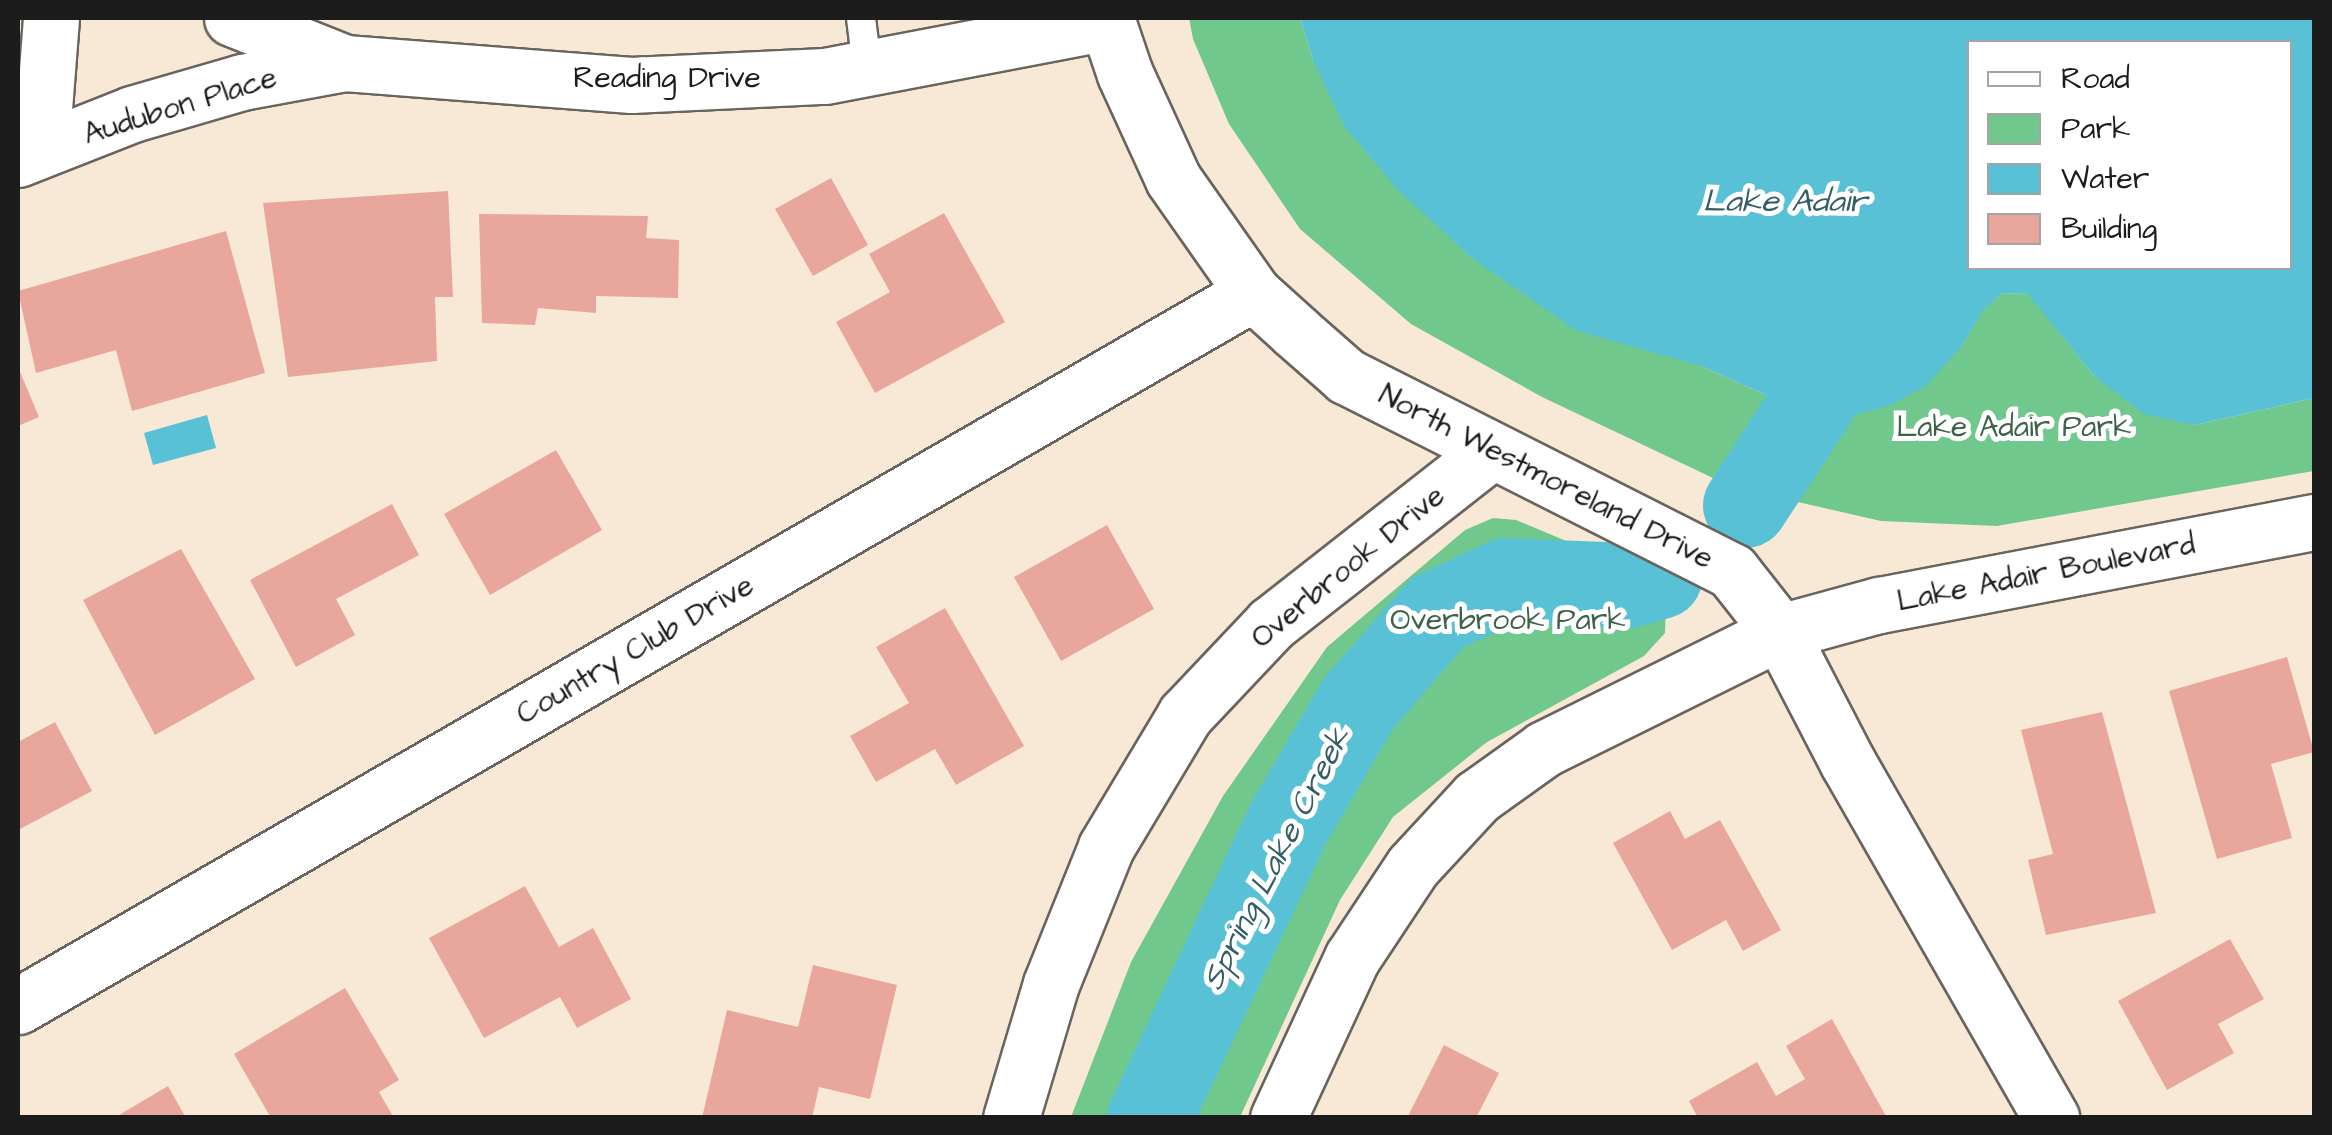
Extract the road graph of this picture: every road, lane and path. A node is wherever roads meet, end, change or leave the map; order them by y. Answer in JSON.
{"nodes":[{"id":1,"x":51,"y":18,"type":"edge"},
{"id":2,"x":232,"y":18,"type":"edge"},
{"id":3,"x":1107,"y":20,"type":"edge"},
{"id":4,"x":864,"y":42,"type":"edge"},
{"id":5,"x":346,"y":63,"type":"junction"},
{"id":6,"x":18,"y":147,"type":"edge"},
{"id":7,"x":18,"y":159,"type":"edge"},
{"id":8,"x":1253,"y":293,"type":"junction"},
{"id":9,"x":1490,"y":452,"type":"junction"},
{"id":10,"x":2314,"y":522,"type":"edge"},
{"id":11,"x":1780,"y":632,"type":"junction"},
{"id":12,"x":18,"y":1006,"type":"edge"},
{"id":13,"x":1011,"y":1118,"type":"edge"},
{"id":14,"x":1278,"y":1118,"type":"edge"},
{"id":15,"x":2051,"y":1118,"type":"edge"}],
"edges":[{"from":1,"to":6,"type":"street"},
{"from":2,"to":5,"type":"street","name":"Reading Drive"},
{"from":3,"to":4,"type":"street","name":"Reading Drive"},
{"from":3,"to":8,"type":"street","name":"North Westmoreland Drive"},
{"from":4,"to":5,"type":"street","name":"Reading Drive"},
{"from":5,"to":7,"type":"street","name":"Audubon Place"},
{"from":8,"to":9,"type":"street","name":"North Westmoreland Drive"},
{"from":8,"to":12,"type":"street","name":"Country Club Drive"},
{"from":9,"to":11,"type":"street","name":"North Westmoreland Drive"},
{"from":9,"to":13,"type":"street","name":"Overbrook Drive"},
{"from":10,"to":11,"type":"street","name":"Lake Adair Boulevard"},
{"from":11,"to":14,"type":"street"},
{"from":11,"to":15,"type":"street","name":"North Westmoreland Drive"}]}
